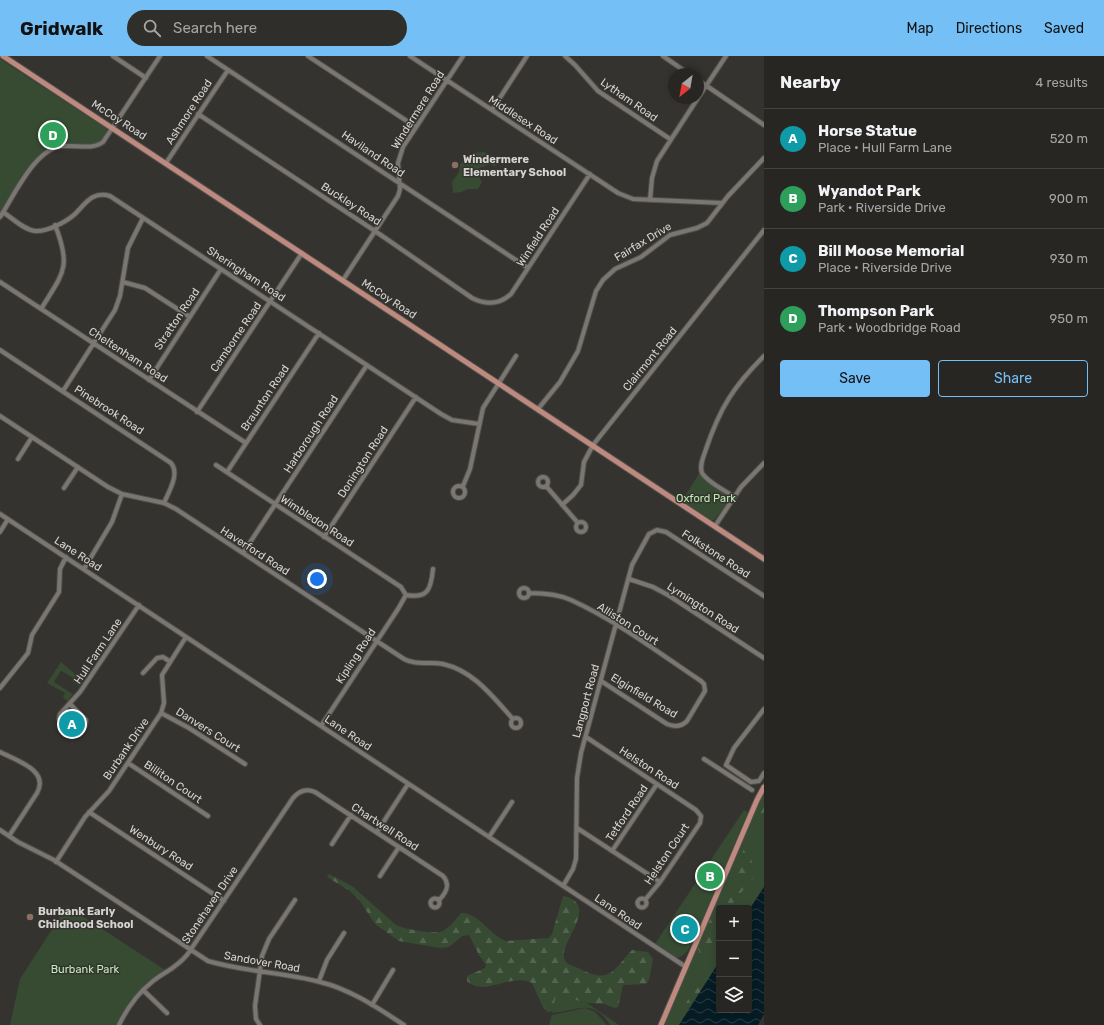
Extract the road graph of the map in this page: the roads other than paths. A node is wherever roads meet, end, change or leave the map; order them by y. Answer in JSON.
{"nodes":[{"id":1,"x":3,"y":56,"type":"edge"},
{"id":2,"x":113,"y":56,"type":"edge"},
{"id":3,"x":160,"y":56,"type":"edge"},
{"id":4,"x":207,"y":56,"type":"edge"},
{"id":5,"x":308,"y":56,"type":"edge"},
{"id":6,"x":410,"y":56,"type":"edge"},
{"id":7,"x":463,"y":56,"type":"edge"},
{"id":8,"x":527,"y":56,"type":"edge"},
{"id":9,"x":565,"y":56,"type":"edge"},
{"id":10,"x":663,"y":56,"type":"edge"},
{"id":11,"x":726,"y":56,"type":"edge"},
{"id":12,"x":680,"y":68,"type":"edge"},
{"id":13,"x":228,"y":70,"type":"junction"},
{"id":14,"x":146,"y":78,"type":"junction"},
{"id":15,"x":447,"y":80,"type":"junction"},
{"id":16,"x":706,"y":85,"type":"junction"},
{"id":17,"x":704,"y":88,"type":"edge"},
{"id":18,"x":694,"y":104,"type":"edge"},
{"id":19,"x":492,"y":110,"type":"junction"},
{"id":20,"x":198,"y":114,"type":"junction"},
{"id":21,"x":764,"y":125,"type":"edge"},
{"id":22,"x":416,"y":127,"type":"junction"},
{"id":23,"x":112,"y":128,"type":"junction"},
{"id":24,"x":670,"y":139,"type":"junction"},
{"id":25,"x":764,"y":158,"type":"edge"},
{"id":26,"x":166,"y":163,"type":"junction"},
{"id":27,"x":590,"y":174,"type":"junction"},
{"id":28,"x":399,"y":183,"type":"junction"},
{"id":29,"x":650,"y":200,"type":"junction"},
{"id":30,"x":722,"y":203,"type":"junction"},
{"id":31,"x":3,"y":212,"type":"junction"},
{"id":32,"x":0,"y":217,"type":"edge"},
{"id":33,"x":143,"y":218,"type":"junction"},
{"id":34,"x":55,"y":225,"type":"junction"},
{"id":35,"x":764,"y":230,"type":"edge"},
{"id":36,"x":376,"y":231,"type":"junction"},
{"id":37,"x":302,"y":253,"type":"junction"},
{"id":38,"x":528,"y":268,"type":"junction"},
{"id":39,"x":221,"y":269,"type":"junction"},
{"id":40,"x":343,"y":280,"type":"junction"},
{"id":41,"x":0,"y":282,"type":"edge"},
{"id":42,"x":123,"y":282,"type":"junction"},
{"id":43,"x":270,"y":301,"type":"junction"},
{"id":44,"x":496,"y":302,"type":"joint"},
{"id":45,"x":41,"y":308,"type":"junction"},
{"id":46,"x":190,"y":317,"type":"junction"},
{"id":47,"x":319,"y":333,"type":"junction"},
{"id":48,"x":94,"y":343,"type":"junction"},
{"id":49,"x":0,"y":350,"type":"edge"},
{"id":50,"x":516,"y":356,"type":"dead end"},
{"id":51,"x":764,"y":356,"type":"edge"},
{"id":52,"x":367,"y":365,"type":"junction"},
{"id":53,"x":148,"y":380,"type":"junction"},
{"id":54,"x":498,"y":383,"type":"junction"},
{"id":55,"x":62,"y":391,"type":"junction"},
{"id":56,"x":416,"y":398,"type":"junction"},
{"id":57,"x":538,"y":409,"type":"junction"},
{"id":58,"x":197,"y":412,"type":"junction"},
{"id":59,"x":0,"y":416,"type":"edge"},
{"id":60,"x":479,"y":424,"type":"junction"},
{"id":61,"x":32,"y":437,"type":"junction"},
{"id":62,"x":246,"y":443,"type":"junction"},
{"id":63,"x":593,"y":445,"type":"junction"},
{"id":64,"x":18,"y":459,"type":"dead end"},
{"id":65,"x":764,"y":463,"type":"edge"},
{"id":66,"x":216,"y":465,"type":"dead end"},
{"id":67,"x":78,"y":467,"type":"junction"},
{"id":68,"x":227,"y":472,"type":"junction"},
{"id":69,"x":463,"y":486,"type":"dead end"},
{"id":70,"x":546,"y":486,"type":"dead end"},
{"id":71,"x":64,"y":488,"type":"dead end"},
{"id":72,"x":122,"y":494,"type":"junction"},
{"id":73,"x":734,"y":497,"type":"junction"},
{"id":74,"x":164,"y":503,"type":"junction"},
{"id":75,"x":276,"y":505,"type":"junction"},
{"id":76,"x":562,"y":505,"type":"junction"},
{"id":77,"x":0,"y":514,"type":"edge"},
{"id":78,"x":8,"y":519,"type":"junction"},
{"id":79,"x":578,"y":523,"type":"dead end"},
{"id":80,"x":715,"y":526,"type":"junction"},
{"id":81,"x":657,"y":530,"type":"joint"},
{"id":82,"x":0,"y":532,"type":"edge"},
{"id":83,"x":324,"y":537,"type":"junction"},
{"id":84,"x":243,"y":553,"type":"junction"},
{"id":85,"x":66,"y":557,"type":"junction"},
{"id":86,"x":764,"y":558,"type":"edge"},
{"id":87,"x":84,"y":569,"type":"junction"},
{"id":88,"x":433,"y":569,"type":"dead end"},
{"id":89,"x":629,"y":579,"type":"junction"},
{"id":90,"x":529,"y":593,"type":"dead end"},
{"id":91,"x":406,"y":595,"type":"junction"},
{"id":92,"x":764,"y":596,"type":"edge"},
{"id":93,"x":139,"y":605,"type":"junction"},
{"id":94,"x":616,"y":625,"type":"junction"},
{"id":95,"x":186,"y":637,"type":"junction"},
{"id":96,"x":377,"y":641,"type":"junction"},
{"id":97,"x":764,"y":658,"type":"edge"},
{"id":98,"x":170,"y":661,"type":"junction"},
{"id":99,"x":143,"y":674,"type":"dead end"},
{"id":100,"x":601,"y":681,"type":"junction"},
{"id":101,"x":0,"y":688,"type":"edge"},
{"id":102,"x":70,"y":704,"type":"junction"},
{"id":103,"x":764,"y":710,"type":"edge"},
{"id":104,"x":161,"y":713,"type":"junction"},
{"id":105,"x":513,"y":720,"type":"dead end"},
{"id":106,"x":321,"y":726,"type":"junction"},
{"id":107,"x":677,"y":726,"type":"joint"},
{"id":108,"x":586,"y":737,"type":"junction"},
{"id":109,"x":0,"y":752,"type":"edge"},
{"id":110,"x":704,"y":759,"type":"dead end"},
{"id":111,"x":128,"y":763,"type":"junction"},
{"id":112,"x":245,"y":764,"type":"dead end"},
{"id":113,"x":726,"y":764,"type":"junction"},
{"id":114,"x":724,"y":771,"type":"junction"},
{"id":115,"x":764,"y":773,"type":"edge"},
{"id":116,"x":408,"y":784,"type":"junction"},
{"id":117,"x":657,"y":784,"type":"junction"},
{"id":118,"x":764,"y":787,"type":"edge"},
{"id":119,"x":308,"y":790,"type":"joint"},
{"id":120,"x":752,"y":790,"type":"dead end"},
{"id":121,"x":512,"y":802,"type":"dead end"},
{"id":122,"x":89,"y":812,"type":"junction"},
{"id":123,"x":351,"y":815,"type":"junction"},
{"id":124,"x":208,"y":816,"type":"dead end"},
{"id":125,"x":700,"y":816,"type":"joint"},
{"id":126,"x":577,"y":828,"type":"junction"},
{"id":127,"x":0,"y":830,"type":"edge"},
{"id":128,"x":377,"y":832,"type":"junction"},
{"id":129,"x":8,"y":836,"type":"junction"},
{"id":130,"x":489,"y":837,"type":"junction"},
{"id":131,"x":332,"y":844,"type":"dead end"},
{"id":132,"x":399,"y":847,"type":"junction"},
{"id":133,"x":612,"y":851,"type":"junction"},
{"id":134,"x":56,"y":862,"type":"junction"},
{"id":135,"x":380,"y":876,"type":"dead end"},
{"id":136,"x":660,"y":882,"type":"junction"},
{"id":137,"x":563,"y":886,"type":"junction"},
{"id":138,"x":224,"y":900,"type":"junction"},
{"id":139,"x":295,"y":900,"type":"dead end"},
{"id":140,"x":438,"y":900,"type":"dead end"},
{"id":141,"x":646,"y":900,"type":"dead end"},
{"id":142,"x":344,"y":933,"type":"dead end"},
{"id":143,"x":190,"y":951,"type":"junction"},
{"id":144,"x":686,"y":967,"type":"junction"},
{"id":145,"x":393,"y":970,"type":"dead end"},
{"id":146,"x":259,"y":972,"type":"junction"},
{"id":147,"x":319,"y":981,"type":"junction"},
{"id":148,"x":143,"y":990,"type":"junction"},
{"id":149,"x":372,"y":1005,"type":"junction"},
{"id":150,"x":167,"y":1012,"type":"dead end"},
{"id":151,"x":119,"y":1025,"type":"edge"},
{"id":152,"x":258,"y":1025,"type":"edge"},
{"id":153,"x":404,"y":1025,"type":"edge"},
{"id":154,"x":661,"y":1025,"type":"edge"}],
"edges":[{"from":1,"to":23,"type":"main road","name":"McCoy Road"},
{"from":2,"to":14,"type":"street"},
{"from":3,"to":14,"type":"street"},
{"from":4,"to":13,"type":"street","name":"Haviland Road"},
{"from":5,"to":22,"type":"street"},
{"from":6,"to":15,"type":"street","name":"Middlesex Road"},
{"from":7,"to":15,"type":"street","name":"Windermere Road"},
{"from":8,"to":19,"type":"street"},
{"from":9,"to":24,"type":"street","name":"Lytham Road"},
{"from":10,"to":12,"type":"street"},
{"from":11,"to":16,"type":"street"},
{"from":13,"to":20,"type":"street","name":"Ashmore Road"},
{"from":13,"to":28,"type":"street","name":"Haviland Road"},
{"from":14,"to":23,"type":"street"},
{"from":15,"to":19,"type":"street","name":"Middlesex Road"},
{"from":15,"to":22,"type":"street","name":"Windermere Road"},
{"from":16,"to":17,"type":"street"},
{"from":16,"to":21,"type":"street"},
{"from":18,"to":24,"type":"street"},
{"from":19,"to":27,"type":"street","name":"Middlesex Road"},
{"from":20,"to":26,"type":"street","name":"Ashmore Road"},
{"from":20,"to":36,"type":"street","name":"Buckley Road"},
{"from":22,"to":28,"type":"street","name":"Windermere Road"},
{"from":23,"to":26,"type":"main road","name":"McCoy Road"},
{"from":23,"to":31,"type":"street"},
{"from":24,"to":29,"type":"street"},
{"from":25,"to":30,"type":"street","name":"Fairfax Drive"},
{"from":26,"to":37,"type":"main road","name":"McCoy Road"},
{"from":27,"to":29,"type":"street","name":"Middlesex Road"},
{"from":27,"to":38,"type":"street","name":"Winfield Road"},
{"from":28,"to":36,"type":"street","name":"Windermere Road"},
{"from":28,"to":38,"type":"street","name":"Haviland Road"},
{"from":29,"to":30,"type":"street","name":"Middlesex Road"},
{"from":30,"to":57,"type":"street","name":"Fairfax Drive"},
{"from":31,"to":32,"type":"street"},
{"from":31,"to":34,"type":"street","name":"Sheringham Road"},
{"from":33,"to":34,"type":"street","name":"Sheringham Road"},
{"from":33,"to":39,"type":"street","name":"Sheringham Road"},
{"from":33,"to":42,"type":"street"},
{"from":34,"to":45,"type":"street"},
{"from":35,"to":63,"type":"street","name":"Clairmont Road"},
{"from":36,"to":40,"type":"street","name":"Windermere Road"},
{"from":36,"to":44,"type":"street","name":"Buckley Road"},
{"from":37,"to":40,"type":"main road","name":"McCoy Road"},
{"from":37,"to":43,"type":"street","name":"Camborne Road"},
{"from":38,"to":44,"type":"street","name":"Winfield Road"},
{"from":39,"to":43,"type":"street","name":"Sheringham Road"},
{"from":39,"to":46,"type":"street","name":"Stratton Road"},
{"from":40,"to":54,"type":"main road","name":"McCoy Road"},
{"from":41,"to":45,"type":"street","name":"Cheltenham Road"},
{"from":42,"to":46,"type":"street"},
{"from":42,"to":48,"type":"street"},
{"from":43,"to":47,"type":"street","name":"Sheringham Road"},
{"from":43,"to":58,"type":"street","name":"Camborne Road"},
{"from":45,"to":48,"type":"street","name":"Cheltenham Road"},
{"from":46,"to":53,"type":"street","name":"Stratton Road"},
{"from":47,"to":52,"type":"street","name":"Sheringham Road"},
{"from":47,"to":62,"type":"street","name":"Braunton Road"},
{"from":48,"to":53,"type":"street","name":"Cheltenham Road"},
{"from":48,"to":55,"type":"street"},
{"from":49,"to":55,"type":"street","name":"Pinebrook Road"},
{"from":50,"to":54,"type":"street"},
{"from":51,"to":73,"type":"street"},
{"from":52,"to":56,"type":"street","name":"Sheringham Road"},
{"from":52,"to":75,"type":"street","name":"Harborough Road"},
{"from":53,"to":58,"type":"street","name":"Cheltenham Road"},
{"from":54,"to":57,"type":"main road","name":"McCoy Road"},
{"from":54,"to":60,"type":"street"},
{"from":55,"to":74,"type":"street","name":"Pinebrook Road"},
{"from":56,"to":60,"type":"street","name":"Sheringham Road"},
{"from":56,"to":83,"type":"street","name":"Donington Road"},
{"from":57,"to":63,"type":"main road","name":"McCoy Road"},
{"from":58,"to":62,"type":"street","name":"Cheltenham Road"},
{"from":59,"to":61,"type":"street","name":"Haverford Road"},
{"from":60,"to":69,"type":"street"},
{"from":61,"to":64,"type":"street"},
{"from":61,"to":67,"type":"street","name":"Haverford Road"},
{"from":62,"to":68,"type":"street","name":"Braunton Road"},
{"from":63,"to":76,"type":"street","name":"Clairmont Road"},
{"from":63,"to":80,"type":"main road","name":"McCoy Road"},
{"from":65,"to":73,"type":"street"},
{"from":66,"to":68,"type":"street","name":"Wimbledon Road"},
{"from":67,"to":71,"type":"street"},
{"from":67,"to":72,"type":"street","name":"Haverford Road"},
{"from":68,"to":75,"type":"street","name":"Wimbledon Road"},
{"from":70,"to":76,"type":"street"},
{"from":72,"to":74,"type":"street","name":"Haverford Road"},
{"from":72,"to":87,"type":"street"},
{"from":73,"to":80,"type":"street"},
{"from":74,"to":84,"type":"street","name":"Haverford Road"},
{"from":75,"to":83,"type":"street","name":"Wimbledon Road"},
{"from":75,"to":84,"type":"street","name":"Harborough Road"},
{"from":76,"to":79,"type":"street"},
{"from":77,"to":78,"type":"street","name":"Lane Road"},
{"from":78,"to":82,"type":"street"},
{"from":78,"to":85,"type":"street","name":"Lane Road"},
{"from":80,"to":86,"type":"main road","name":"McCoy Road"},
{"from":81,"to":89,"type":"street","name":"Langport Road"},
{"from":81,"to":92,"type":"street","name":"Folkstone Road"},
{"from":83,"to":91,"type":"street","name":"Wimbledon Road"},
{"from":84,"to":96,"type":"street","name":"Haverford Road"},
{"from":85,"to":87,"type":"street","name":"Lane Road"},
{"from":85,"to":101,"type":"street"},
{"from":87,"to":93,"type":"street","name":"Lane Road"},
{"from":88,"to":91,"type":"street"},
{"from":89,"to":94,"type":"street","name":"Langport Road"},
{"from":89,"to":97,"type":"street","name":"Lymington Road"},
{"from":90,"to":94,"type":"street","name":"Alliston Court"},
{"from":91,"to":96,"type":"street","name":"Kipling Road"},
{"from":93,"to":95,"type":"street","name":"Lane Road"},
{"from":93,"to":102,"type":"street","name":"Hull Farm Lane"},
{"from":94,"to":100,"type":"street","name":"Langport Road"},
{"from":94,"to":107,"type":"street","name":"Alliston Court"},
{"from":95,"to":98,"type":"street","name":"Burbank Drive"},
{"from":95,"to":106,"type":"street","name":"Lane Road"},
{"from":96,"to":105,"type":"street","name":"Haverford Road"},
{"from":96,"to":106,"type":"street","name":"Kipling Road"},
{"from":98,"to":99,"type":"street"},
{"from":98,"to":104,"type":"street","name":"Burbank Drive"},
{"from":100,"to":107,"type":"street","name":"Elginfield Road"},
{"from":100,"to":108,"type":"street","name":"Langport Road"},
{"from":102,"to":102,"type":"street","name":"Hull Farm Lane"},
{"from":103,"to":113,"type":"street"},
{"from":104,"to":111,"type":"street","name":"Burbank Drive"},
{"from":104,"to":112,"type":"street","name":"Danvers Court"},
{"from":106,"to":116,"type":"street","name":"Lane Road"},
{"from":108,"to":117,"type":"street","name":"Helston Road"},
{"from":108,"to":126,"type":"street","name":"Langport Road"},
{"from":109,"to":129,"type":"street"},
{"from":110,"to":114,"type":"street"},
{"from":111,"to":122,"type":"street","name":"Burbank Drive"},
{"from":111,"to":124,"type":"street","name":"Billiton Court"},
{"from":113,"to":114,"type":"street"},
{"from":113,"to":115,"type":"street"},
{"from":114,"to":120,"type":"street"},
{"from":116,"to":128,"type":"street"},
{"from":116,"to":130,"type":"street","name":"Lane Road"},
{"from":117,"to":125,"type":"street","name":"Helston Road"},
{"from":117,"to":133,"type":"street","name":"Tetford Road"},
{"from":118,"to":144,"type":"main road"},
{"from":119,"to":123,"type":"street","name":"Chartwell Road"},
{"from":119,"to":138,"type":"street","name":"Stonehaven Drive"},
{"from":121,"to":130,"type":"street"},
{"from":122,"to":134,"type":"street","name":"Burbank Drive"},
{"from":122,"to":138,"type":"street","name":"Wenbury Road"},
{"from":123,"to":128,"type":"street","name":"Chartwell Road"},
{"from":123,"to":131,"type":"street"},
{"from":125,"to":136,"type":"street","name":"Helston Court"},
{"from":126,"to":133,"type":"street"},
{"from":126,"to":137,"type":"street","name":"Langport Road"},
{"from":127,"to":129,"type":"street","name":"Sandover Road"},
{"from":128,"to":132,"type":"street","name":"Chartwell Road"},
{"from":129,"to":134,"type":"street","name":"Sandover Road"},
{"from":130,"to":137,"type":"street","name":"Lane Road"},
{"from":132,"to":135,"type":"street"},
{"from":132,"to":140,"type":"street","name":"Chartwell Road"},
{"from":133,"to":136,"type":"street"},
{"from":134,"to":143,"type":"street","name":"Sandover Road"},
{"from":136,"to":141,"type":"street","name":"Helston Court"},
{"from":137,"to":144,"type":"street","name":"Lane Road"},
{"from":138,"to":143,"type":"street","name":"Stonehaven Drive"},
{"from":139,"to":146,"type":"street"},
{"from":142,"to":147,"type":"street"},
{"from":143,"to":146,"type":"street","name":"Sandover Road"},
{"from":143,"to":148,"type":"street","name":"Stonehaven Drive"},
{"from":144,"to":154,"type":"main road"},
{"from":145,"to":149,"type":"street"},
{"from":146,"to":147,"type":"street","name":"Sandover Road"},
{"from":146,"to":152,"type":"street"},
{"from":147,"to":149,"type":"street","name":"Sandover Road"},
{"from":148,"to":150,"type":"street"},
{"from":148,"to":151,"type":"street","name":"Stonehaven Drive"},
{"from":149,"to":153,"type":"street","name":"Sandover Road"}]}
